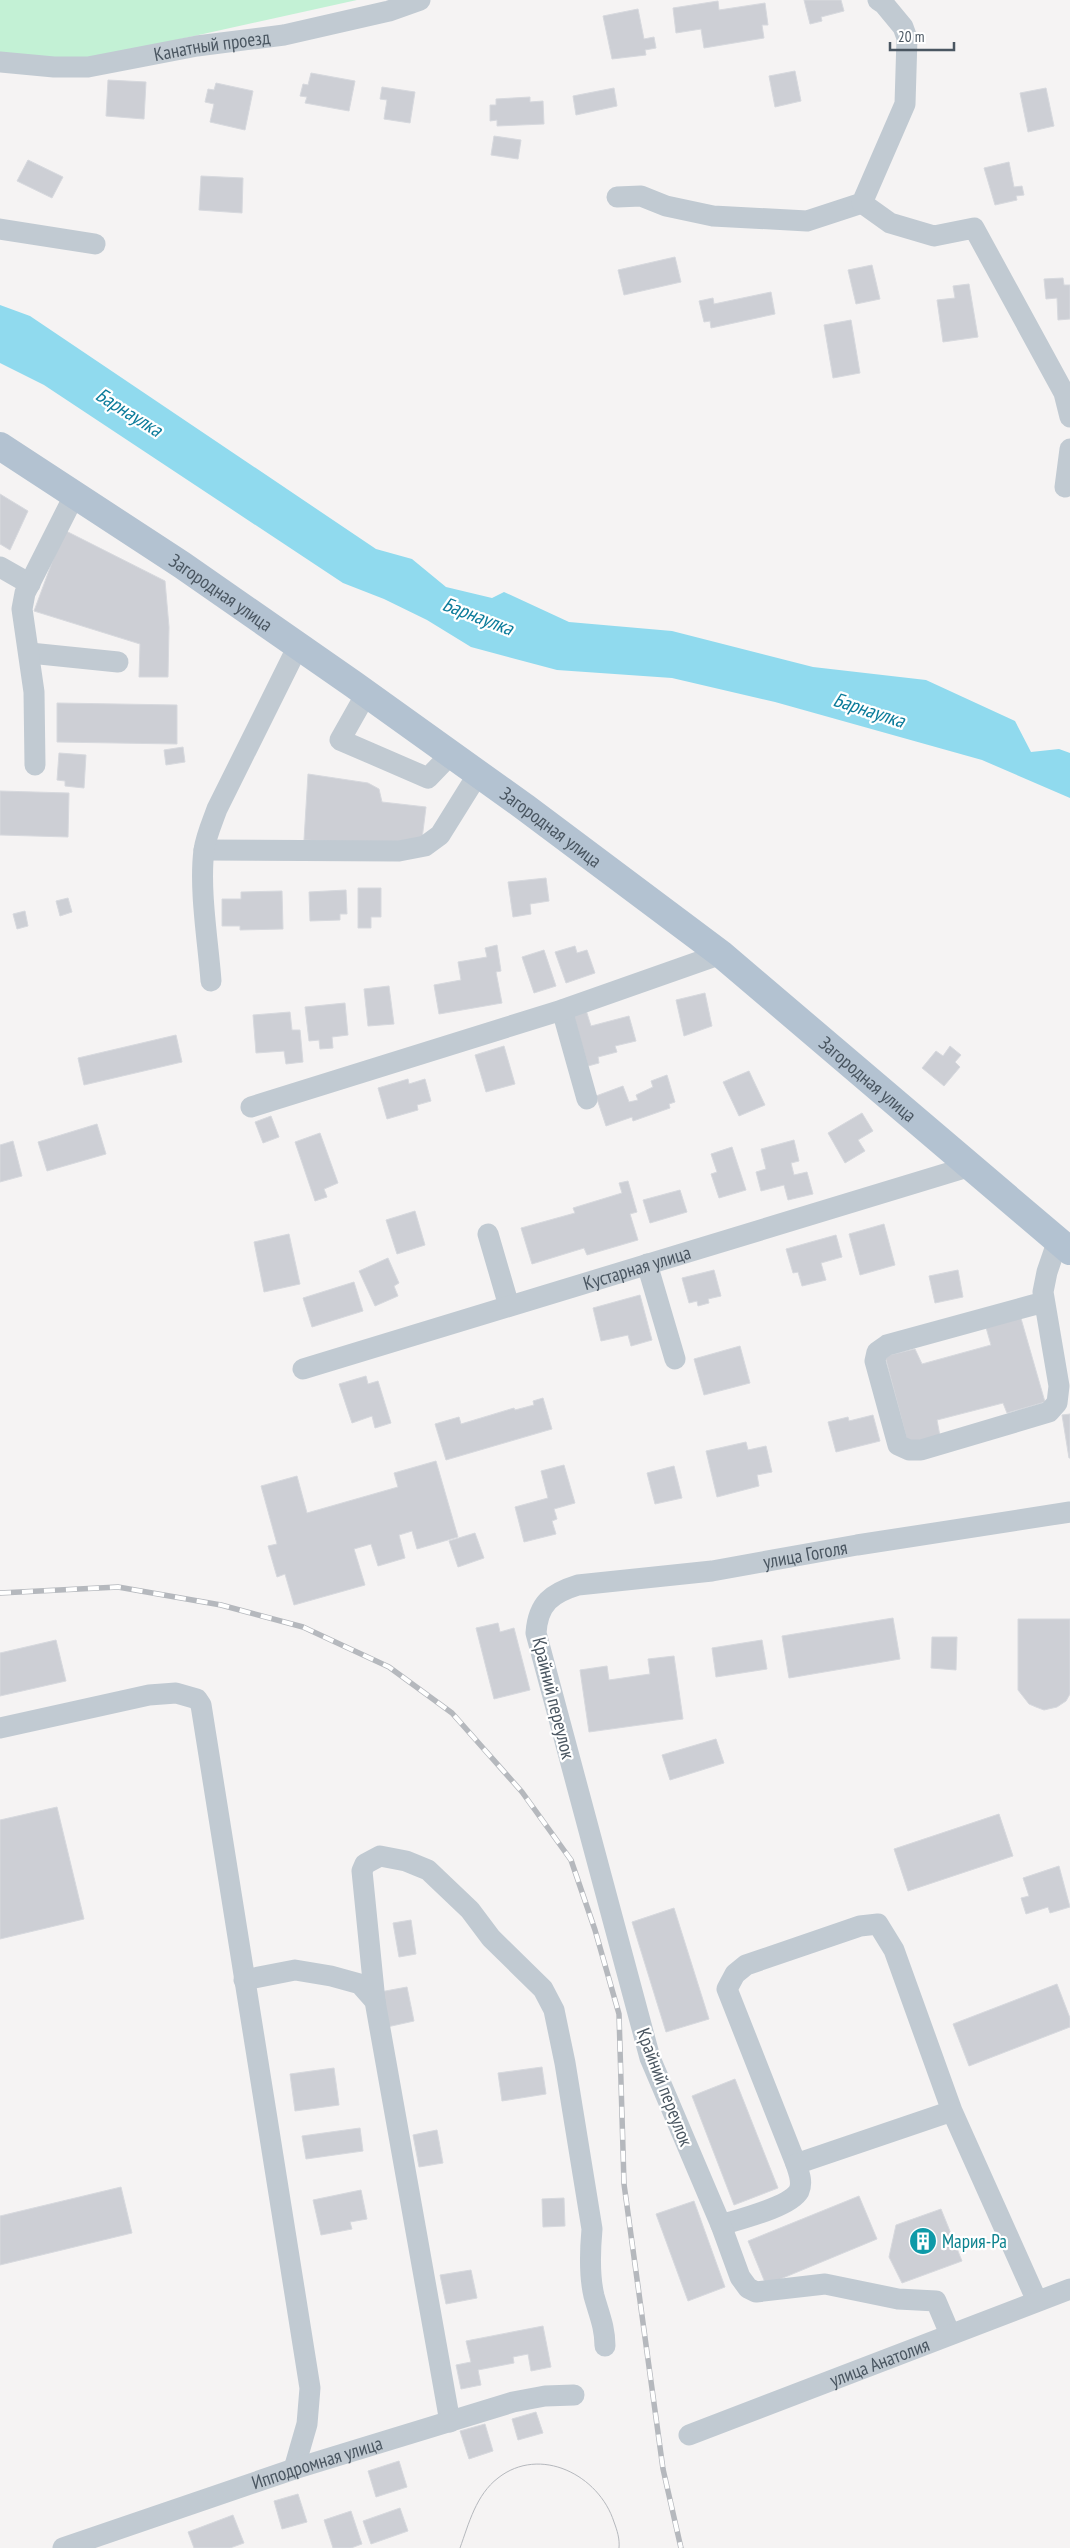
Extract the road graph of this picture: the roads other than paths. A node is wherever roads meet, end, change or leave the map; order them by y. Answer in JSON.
{"nodes":[{"id":1,"x":420,"y":0,"type":"edge"},
{"id":2,"x":878,"y":0,"type":"edge"},
{"id":3,"x":0,"y":62,"type":"edge"},
{"id":4,"x":617,"y":197,"type":"dead end"},
{"id":5,"x":862,"y":203,"type":"junction"},
{"id":6,"x":0,"y":229,"type":"edge"},
{"id":7,"x":95,"y":244,"type":"dead end"},
{"id":8,"x":1067,"y":392,"type":"edge"},
{"id":9,"x":1070,"y":417,"type":"edge"},
{"id":10,"x":0,"y":446,"type":"edge"},
{"id":11,"x":1070,"y":449,"type":"edge"},
{"id":12,"x":1064,"y":487,"type":"dead end"},
{"id":13,"x":75,"y":494,"type":"junction"},
{"id":14,"x":0,"y":567,"type":"edge"},
{"id":15,"x":30,"y":584,"type":"junction"},
{"id":16,"x":298,"y":646,"type":"junction"},
{"id":17,"x":30,"y":653,"type":"junction"},
{"id":18,"x":118,"y":662,"type":"dead end"},
{"id":19,"x":366,"y":694,"type":"junction"},
{"id":20,"x":450,"y":754,"type":"junction"},
{"id":21,"x":35,"y":765,"type":"dead end"},
{"id":22,"x":478,"y":774,"type":"junction"},
{"id":23,"x":204,"y":850,"type":"junction"},
{"id":24,"x":721,"y":954,"type":"junction"},
{"id":25,"x":211,"y":981,"type":"dead end"},
{"id":26,"x":562,"y":1010,"type":"junction"},
{"id":27,"x":587,"y":1099,"type":"dead end"},
{"id":28,"x":251,"y":1107,"type":"dead end"},
{"id":29,"x":971,"y":1166,"type":"junction"},
{"id":30,"x":488,"y":1234,"type":"dead end"},
{"id":31,"x":1064,"y":1246,"type":"edge"},
{"id":32,"x":647,"y":1264,"type":"junction"},
{"id":33,"x":1044,"y":1302,"type":"junction"},
{"id":34,"x":509,"y":1306,"type":"junction"},
{"id":35,"x":675,"y":1359,"type":"dead end"},
{"id":36,"x":303,"y":1369,"type":"dead end"},
{"id":37,"x":1070,"y":1512,"type":"edge"},
{"id":38,"x":546,"y":1603,"type":"joint"},
{"id":39,"x":0,"y":1728,"type":"edge"},
{"id":40,"x":244,"y":1980,"type":"junction"},
{"id":41,"x":375,"y":2001,"type":"junction"},
{"id":42,"x":952,"y":2111,"type":"junction"},
{"id":43,"x":796,"y":2164,"type":"junction"},
{"id":44,"x":721,"y":2225,"type":"junction"},
{"id":45,"x":1070,"y":2289,"type":"edge"},
{"id":46,"x":1037,"y":2301,"type":"junction"},
{"id":47,"x":950,"y":2334,"type":"junction"},
{"id":48,"x":605,"y":2346,"type":"dead end"},
{"id":49,"x":574,"y":2395,"type":"dead end"},
{"id":50,"x":450,"y":2422,"type":"junction"},
{"id":51,"x":689,"y":2435,"type":"dead end"},
{"id":52,"x":294,"y":2469,"type":"junction"},
{"id":53,"x":63,"y":2548,"type":"edge"}],
"edges":[{"from":1,"to":3,"type":"street","name":"Канатный проезд"},
{"from":2,"to":5,"type":"street"},
{"from":4,"to":5,"type":"street"},
{"from":5,"to":8,"type":"street"},
{"from":6,"to":7,"type":"street"},
{"from":8,"to":9,"type":"street"},
{"from":10,"to":13,"type":"main road","name":"Загородная улица"},
{"from":11,"to":12,"type":"street"},
{"from":13,"to":15,"type":"street"},
{"from":13,"to":16,"type":"main road","name":"Загородная улица"},
{"from":14,"to":15,"type":"street"},
{"from":15,"to":17,"type":"street"},
{"from":16,"to":19,"type":"main road","name":"Загородная улица"},
{"from":16,"to":23,"type":"street"},
{"from":17,"to":18,"type":"street"},
{"from":17,"to":21,"type":"street"},
{"from":19,"to":20,"type":"main road","name":"Загородная улица"},
{"from":19,"to":20,"type":"street"},
{"from":20,"to":22,"type":"main road","name":"Загородная улица"},
{"from":22,"to":23,"type":"street"},
{"from":22,"to":24,"type":"main road","name":"Загородная улица"},
{"from":23,"to":25,"type":"street"},
{"from":24,"to":26,"type":"street"},
{"from":24,"to":29,"type":"main road","name":"Загородная улица"},
{"from":26,"to":27,"type":"street"},
{"from":26,"to":28,"type":"street"},
{"from":29,"to":31,"type":"main road","name":"Загородная улица"},
{"from":29,"to":32,"type":"street","name":"Кустарная улица"},
{"from":30,"to":34,"type":"street"},
{"from":31,"to":33,"type":"street"},
{"from":32,"to":34,"type":"street","name":"Кустарная улица"},
{"from":32,"to":35,"type":"street"},
{"from":33,"to":33,"type":"street"},
{"from":34,"to":36,"type":"street","name":"Кустарная улица"},
{"from":37,"to":38,"type":"street","name":"улица Гоголя"},
{"from":38,"to":44,"type":"street","name":"Крайний переулок"},
{"from":39,"to":40,"type":"street"},
{"from":40,"to":41,"type":"street"},
{"from":40,"to":52,"type":"street"},
{"from":41,"to":48,"type":"street"},
{"from":41,"to":50,"type":"street"},
{"from":42,"to":43,"type":"street"},
{"from":42,"to":43,"type":"street"},
{"from":42,"to":46,"type":"street"},
{"from":43,"to":44,"type":"street"},
{"from":44,"to":47,"type":"street","name":"Крайний переулок"},
{"from":45,"to":46,"type":"street","name":"улица Анатолия"},
{"from":46,"to":47,"type":"street","name":"улица Анатолия"},
{"from":47,"to":51,"type":"street","name":"улица Анатолия"},
{"from":49,"to":50,"type":"street","name":"Ипподромная улица"},
{"from":50,"to":52,"type":"street","name":"Ипподромная улица"},
{"from":52,"to":53,"type":"street","name":"Ипподромная улица"}]}
